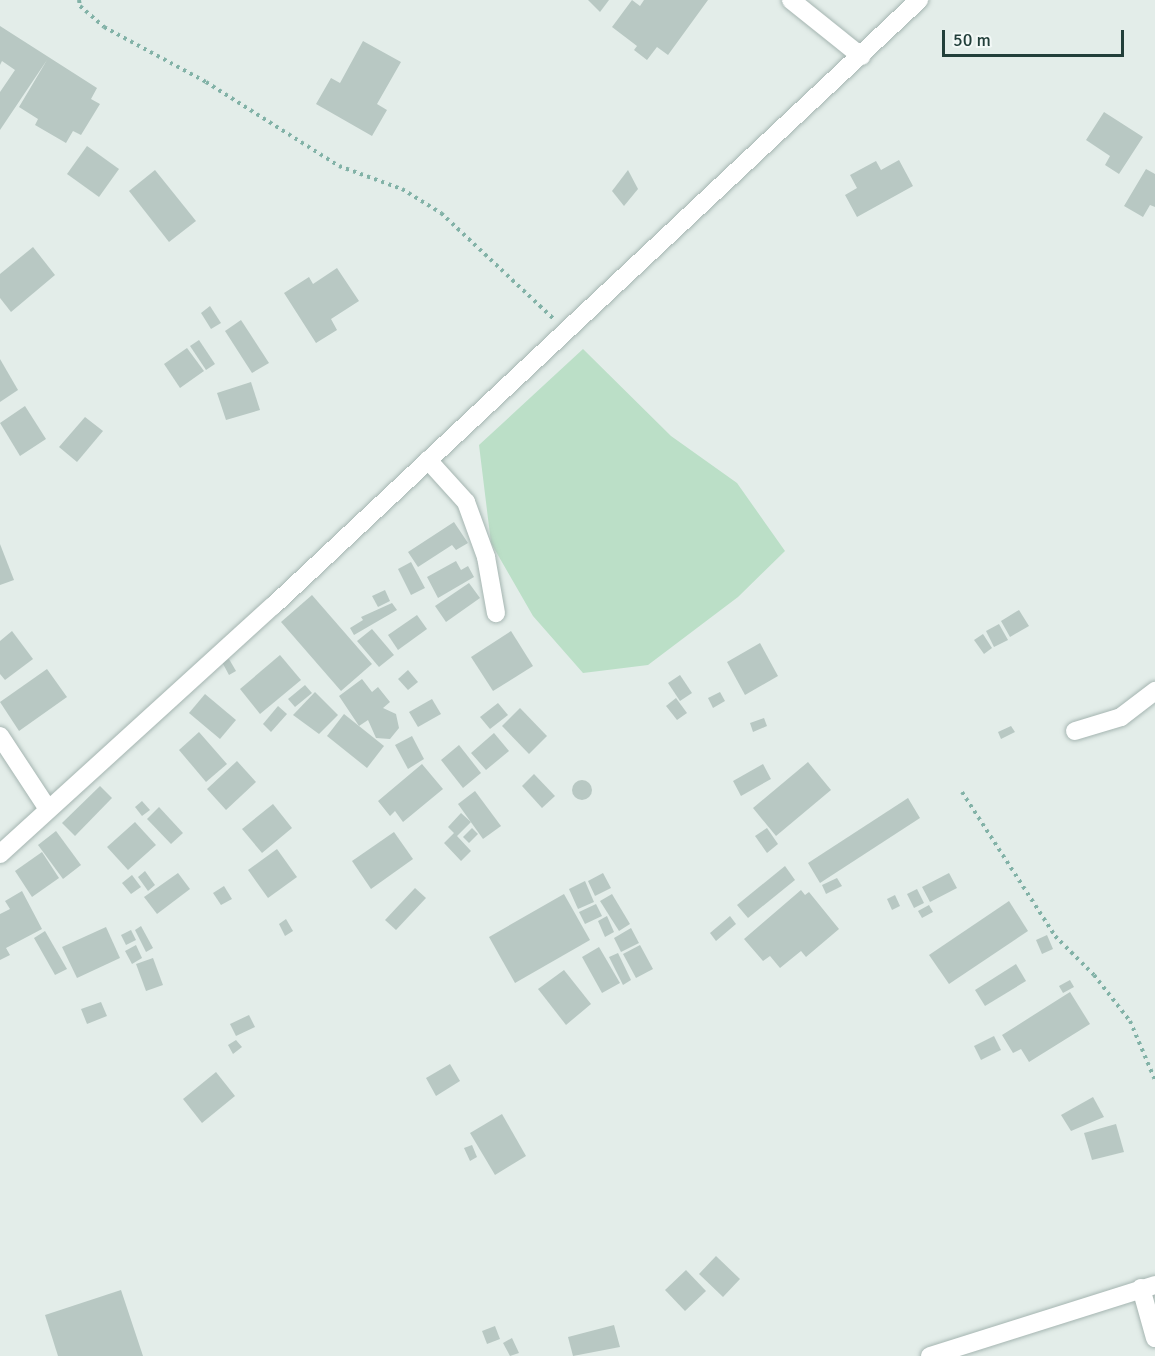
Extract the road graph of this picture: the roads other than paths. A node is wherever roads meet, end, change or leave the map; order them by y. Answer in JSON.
{"nodes":[{"id":1,"x":791,"y":0,"type":"edge"},
{"id":2,"x":919,"y":0,"type":"edge"},
{"id":3,"x":861,"y":56,"type":"junction"},
{"id":4,"x":428,"y":460,"type":"junction"},
{"id":5,"x":496,"y":613,"type":"dead end"},
{"id":6,"x":1155,"y":691,"type":"edge"},
{"id":7,"x":1075,"y":731,"type":"dead end"},
{"id":8,"x":0,"y":736,"type":"edge"},
{"id":9,"x":48,"y":809,"type":"junction"},
{"id":10,"x":0,"y":854,"type":"edge"},
{"id":11,"x":1148,"y":1286,"type":"edge"},
{"id":12,"x":1155,"y":1338,"type":"edge"},
{"id":13,"x":930,"y":1356,"type":"edge"}],
"edges":[{"from":1,"to":3,"type":"street"},
{"from":2,"to":3,"type":"street"},
{"from":3,"to":4,"type":"street"},
{"from":4,"to":5,"type":"street"},
{"from":4,"to":9,"type":"street"},
{"from":6,"to":7,"type":"street"},
{"from":8,"to":9,"type":"street"},
{"from":9,"to":10,"type":"street"},
{"from":11,"to":12,"type":"street"},
{"from":11,"to":13,"type":"street"}]}
